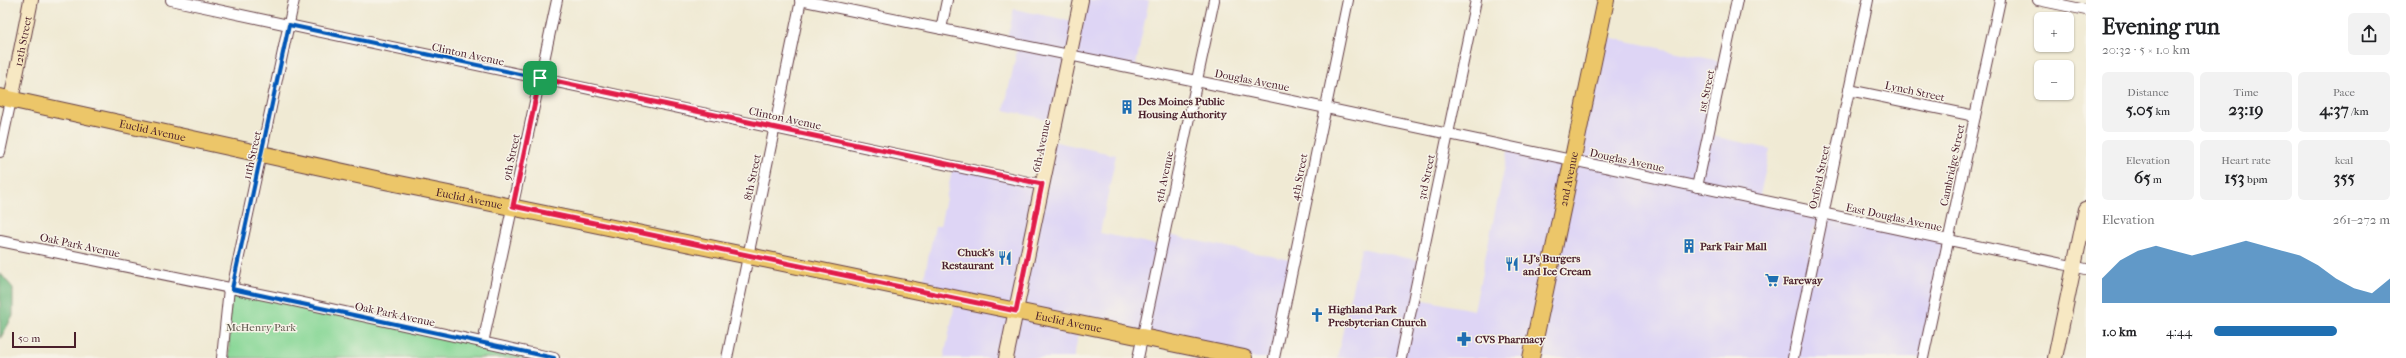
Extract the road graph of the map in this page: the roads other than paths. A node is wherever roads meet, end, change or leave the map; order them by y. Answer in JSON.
{"nodes":[{"id":1,"x":31,"y":0,"type":"edge"},
{"id":2,"x":172,"y":0,"type":"edge"},
{"id":3,"x":294,"y":0,"type":"edge"},
{"id":4,"x":557,"y":0,"type":"edge"},
{"id":5,"x":800,"y":0,"type":"edge"},
{"id":6,"x":947,"y":0,"type":"edge"},
{"id":7,"x":1081,"y":0,"type":"edge"},
{"id":8,"x":1214,"y":0,"type":"edge"},
{"id":9,"x":1348,"y":0,"type":"edge"},
{"id":10,"x":1476,"y":0,"type":"edge"},
{"id":11,"x":1606,"y":0,"type":"edge"},
{"id":12,"x":1737,"y":0,"type":"edge"},
{"id":13,"x":1868,"y":0,"type":"edge"},
{"id":14,"x":2000,"y":0,"type":"edge"},
{"id":15,"x":2038,"y":0,"type":"edge"},
{"id":16,"x":814,"y":1,"type":"edge"},
{"id":17,"x":2086,"y":10,"type":"edge"},
{"id":18,"x":289,"y":25,"type":"junction"},
{"id":19,"x":941,"y":29,"type":"junction"},
{"id":20,"x":1069,"y":55,"type":"junction"},
{"id":21,"x":540,"y":78,"type":"junction"},
{"id":22,"x":1196,"y":82,"type":"junction"},
{"id":23,"x":1849,"y":90,"type":"junction"},
{"id":24,"x":6,"y":98,"type":"edge"},
{"id":25,"x":1325,"y":108,"type":"junction"},
{"id":26,"x":1975,"y":116,"type":"junction"},
{"id":27,"x":774,"y":128,"type":"junction"},
{"id":28,"x":1447,"y":134,"type":"junction"},
{"id":29,"x":0,"y":152,"type":"edge"},
{"id":30,"x":261,"y":154,"type":"junction"},
{"id":31,"x":1573,"y":161,"type":"junction"},
{"id":32,"x":1042,"y":184,"type":"junction"},
{"id":33,"x":1698,"y":187,"type":"junction"},
{"id":34,"x":513,"y":206,"type":"junction"},
{"id":35,"x":2086,"y":209,"type":"edge"},
{"id":36,"x":1823,"y":214,"type":"junction"},
{"id":37,"x":1948,"y":240,"type":"junction"},
{"id":38,"x":0,"y":241,"type":"edge"},
{"id":39,"x":748,"y":256,"type":"junction"},
{"id":40,"x":2080,"y":268,"type":"edge"},
{"id":41,"x":230,"y":288,"type":"junction"},
{"id":42,"x":1016,"y":311,"type":"junction"},
{"id":43,"x":1142,"y":336,"type":"junction"},
{"id":44,"x":483,"y":343,"type":"junction"},
{"id":45,"x":222,"y":358,"type":"edge"},
{"id":46,"x":554,"y":358,"type":"edge"},
{"id":47,"x":727,"y":358,"type":"edge"},
{"id":48,"x":1006,"y":358,"type":"edge"},
{"id":49,"x":1138,"y":358,"type":"edge"},
{"id":50,"x":1244,"y":358,"type":"edge"},
{"id":51,"x":1274,"y":358,"type":"edge"},
{"id":52,"x":1401,"y":358,"type":"edge"},
{"id":53,"x":1531,"y":358,"type":"edge"},
{"id":54,"x":1792,"y":358,"type":"edge"},
{"id":55,"x":1923,"y":358,"type":"edge"},
{"id":56,"x":2055,"y":358,"type":"edge"}],
"edges":[{"from":1,"to":24,"type":"main road","name":"12th Street"},
{"from":2,"to":18,"type":"street","name":"Clinton Avenue"},
{"from":3,"to":18,"type":"street","name":"11th Street"},
{"from":4,"to":21,"type":"street","name":"9th Street"},
{"from":5,"to":16,"type":"street","name":"Douglas Avenue"},
{"from":5,"to":27,"type":"street","name":"8th Street"},
{"from":6,"to":19,"type":"street"},
{"from":7,"to":20,"type":"main road","name":"6th Avenue"},
{"from":8,"to":22,"type":"street","name":"5th Avenue"},
{"from":9,"to":25,"type":"street","name":"4th Street"},
{"from":10,"to":28,"type":"street","name":"3rd Street"},
{"from":11,"to":31,"type":"main road","name":"2nd Avenue"},
{"from":12,"to":33,"type":"street","name":"1st Street"},
{"from":13,"to":23,"type":"street","name":"Oxford Street"},
{"from":14,"to":26,"type":"street","name":"Cambridge Street"},
{"from":15,"to":17,"type":"street"},
{"from":16,"to":19,"type":"street","name":"Douglas Avenue"},
{"from":18,"to":21,"type":"street","name":"Clinton Avenue"},
{"from":18,"to":30,"type":"street","name":"11th Street"},
{"from":19,"to":20,"type":"street","name":"Douglas Avenue"},
{"from":20,"to":22,"type":"street","name":"Douglas Avenue"},
{"from":20,"to":32,"type":"main road","name":"6th Avenue"},
{"from":21,"to":27,"type":"street","name":"Clinton Avenue"},
{"from":21,"to":34,"type":"street","name":"9th Street"},
{"from":22,"to":25,"type":"street","name":"Douglas Avenue"},
{"from":22,"to":43,"type":"street","name":"5th Avenue"},
{"from":23,"to":26,"type":"street","name":"Lynch Street"},
{"from":23,"to":36,"type":"street","name":"Oxford Street"},
{"from":24,"to":29,"type":"street","name":"12th Street"},
{"from":24,"to":30,"type":"main road","name":"Euclid Avenue"},
{"from":25,"to":28,"type":"street","name":"Douglas Avenue"},
{"from":25,"to":51,"type":"street","name":"4th Street"},
{"from":26,"to":37,"type":"street","name":"Cambridge Street"},
{"from":27,"to":32,"type":"street","name":"Clinton Avenue"},
{"from":27,"to":39,"type":"street","name":"8th Street"},
{"from":28,"to":31,"type":"street","name":"Douglas Avenue"},
{"from":28,"to":52,"type":"street","name":"3rd Street"},
{"from":30,"to":34,"type":"main road","name":"Euclid Avenue"},
{"from":30,"to":41,"type":"street","name":"11th Street"},
{"from":31,"to":33,"type":"street","name":"Douglas Avenue"},
{"from":31,"to":53,"type":"main road","name":"2nd Avenue"},
{"from":32,"to":42,"type":"main road","name":"6th Avenue"},
{"from":33,"to":36,"type":"street","name":"East Douglas Avenue"},
{"from":34,"to":39,"type":"main road","name":"Euclid Avenue"},
{"from":34,"to":44,"type":"street","name":"9th Street"},
{"from":35,"to":40,"type":"main road"},
{"from":36,"to":37,"type":"street","name":"East Douglas Avenue"},
{"from":36,"to":54,"type":"street","name":"Oxford Street"},
{"from":37,"to":40,"type":"street","name":"East Douglas Avenue"},
{"from":37,"to":55,"type":"street","name":"Cambridge Street"},
{"from":38,"to":41,"type":"street","name":"Oak Park Avenue"},
{"from":39,"to":42,"type":"main road","name":"Euclid Avenue"},
{"from":39,"to":47,"type":"street","name":"8th Street"},
{"from":40,"to":56,"type":"main road"},
{"from":41,"to":44,"type":"street","name":"Oak Park Avenue"},
{"from":41,"to":45,"type":"street","name":"11th Street"},
{"from":42,"to":43,"type":"main road","name":"Euclid Avenue"},
{"from":42,"to":48,"type":"main road","name":"6th Avenue"},
{"from":43,"to":49,"type":"street","name":"5th Avenue"},
{"from":43,"to":50,"type":"main road","name":"Euclid Avenue"},
{"from":44,"to":46,"type":"street","name":"Oak Park Avenue"}]}
